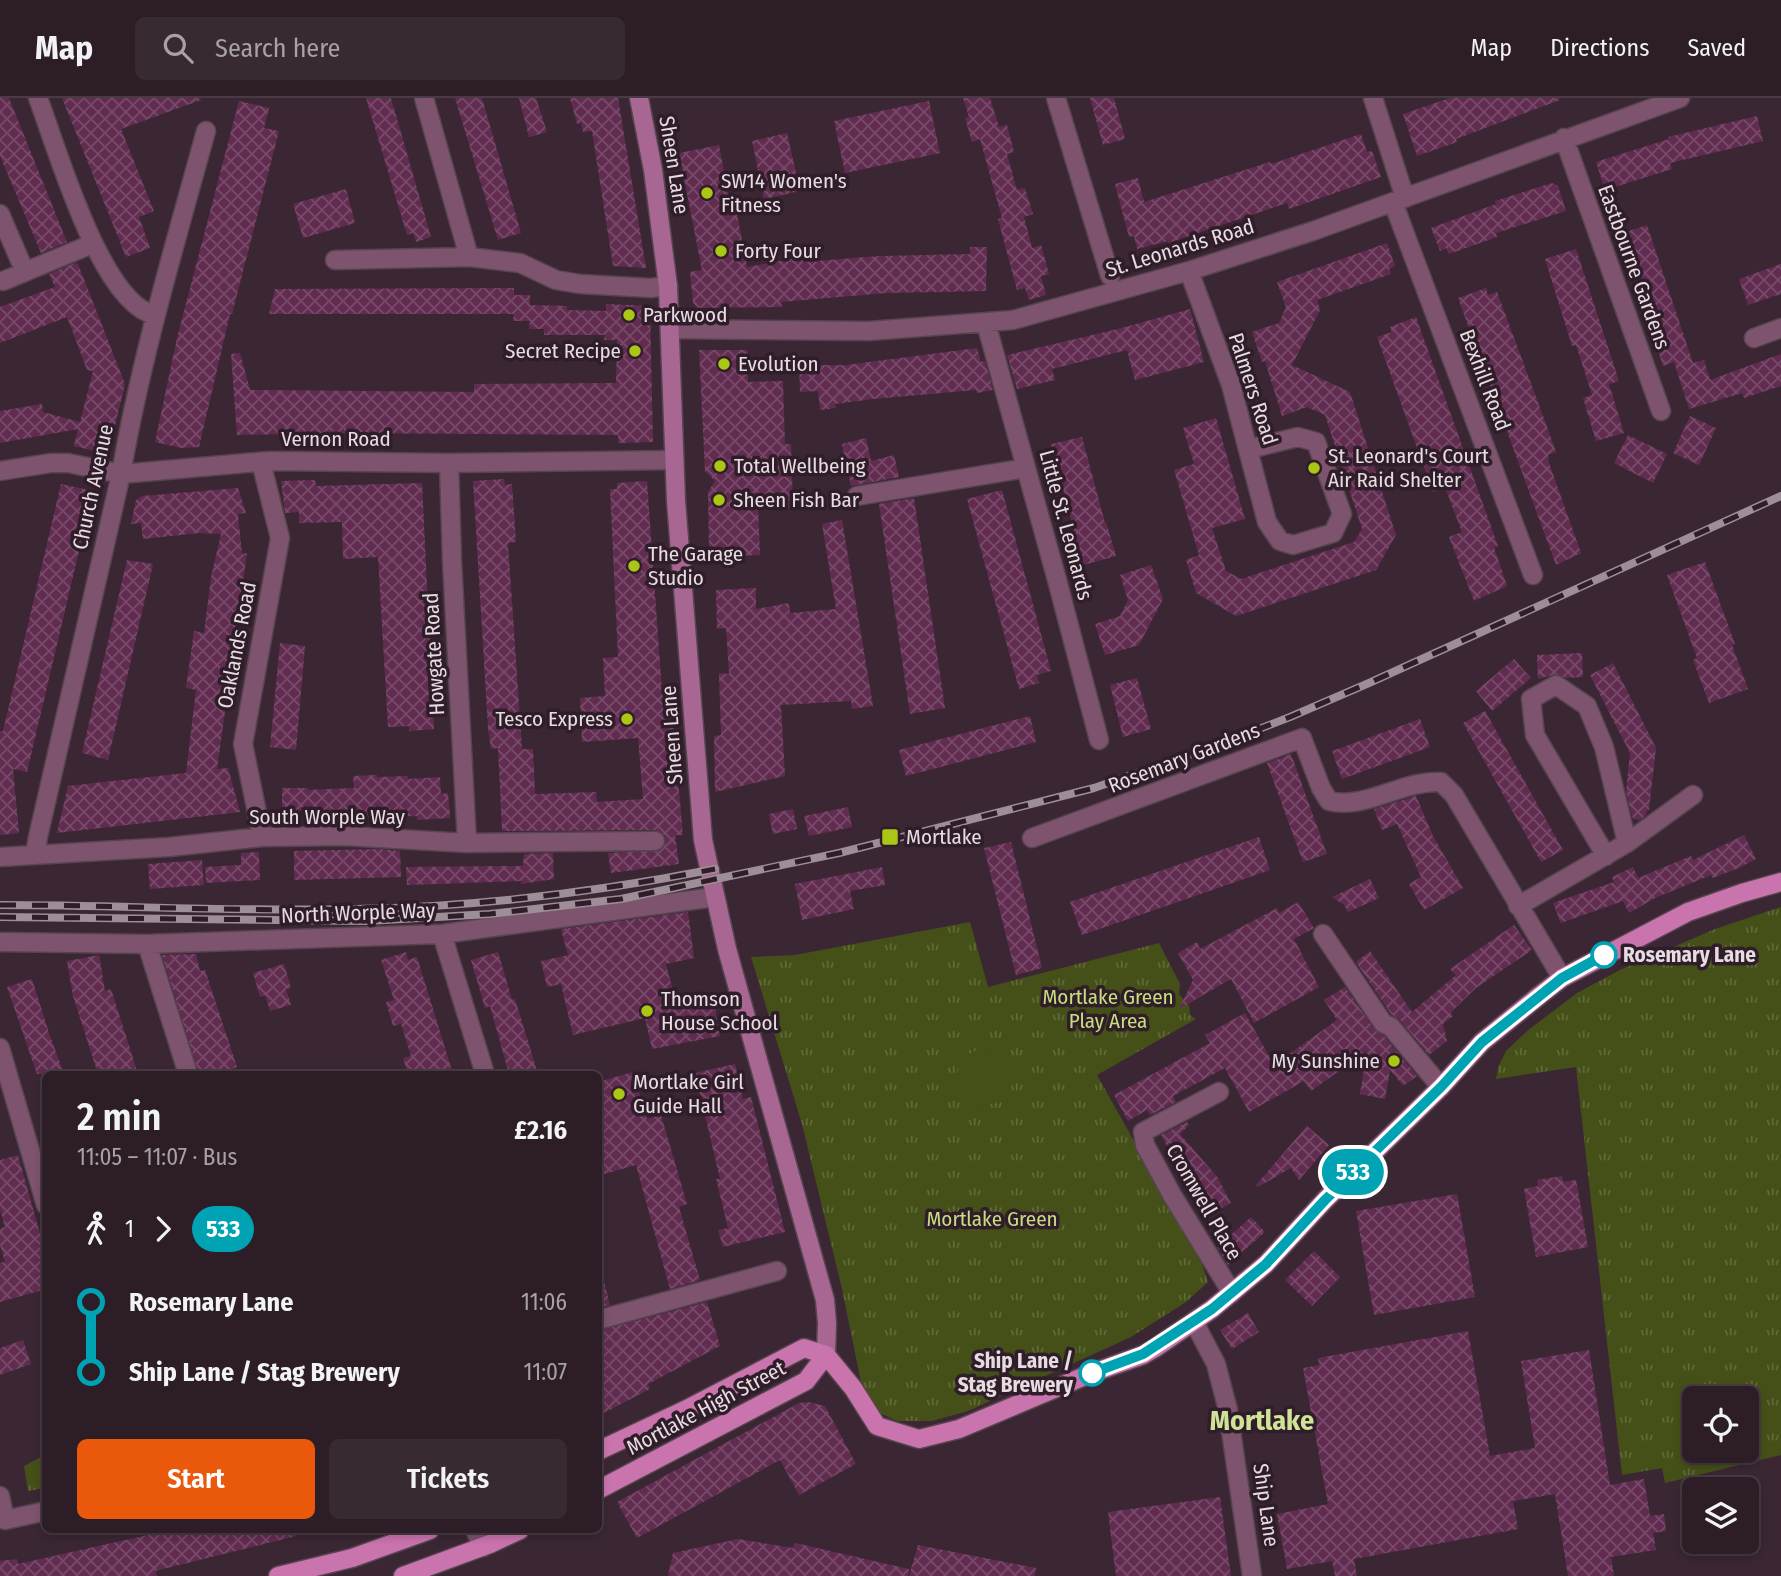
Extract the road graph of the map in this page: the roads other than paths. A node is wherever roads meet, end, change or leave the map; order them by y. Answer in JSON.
{"nodes":[{"id":1,"x":38,"y":98,"type":"edge"},
{"id":2,"x":424,"y":98,"type":"edge"},
{"id":3,"x":639,"y":98,"type":"edge"},
{"id":4,"x":1056,"y":98,"type":"edge"},
{"id":5,"x":1373,"y":98,"type":"edge"},
{"id":6,"x":1680,"y":98,"type":"edge"},
{"id":7,"x":206,"y":131,"type":"dead end"},
{"id":8,"x":1564,"y":138,"type":"junction"},
{"id":9,"x":1399,"y":200,"type":"junction"},
{"id":10,"x":0,"y":214,"type":"edge"},
{"id":11,"x":92,"y":244,"type":"junction"},
{"id":12,"x":469,"y":257,"type":"junction"},
{"id":13,"x":335,"y":260,"type":"dead end"},
{"id":14,"x":1189,"y":271,"type":"junction"},
{"id":15,"x":25,"y":272,"type":"junction"},
{"id":16,"x":1110,"y":276,"type":"dead end"},
{"id":17,"x":3,"y":281,"type":"dead end"},
{"id":18,"x":668,"y":286,"type":"junction"},
{"id":19,"x":155,"y":315,"type":"junction"},
{"id":20,"x":986,"y":323,"type":"junction"},
{"id":21,"x":1781,"y":328,"type":"edge"},
{"id":22,"x":671,"y":329,"type":"junction"},
{"id":23,"x":1754,"y":338,"type":"dead end"},
{"id":24,"x":1661,"y":411,"type":"dead end"},
{"id":25,"x":1249,"y":449,"type":"junction"},
{"id":26,"x":674,"y":460,"type":"junction"},
{"id":27,"x":261,"y":462,"type":"junction"},
{"id":28,"x":449,"y":463,"type":"junction"},
{"id":29,"x":1026,"y":468,"type":"junction"},
{"id":30,"x":0,"y":471,"type":"edge"},
{"id":31,"x":121,"y":474,"type":"junction"},
{"id":32,"x":857,"y":496,"type":"dead end"},
{"id":33,"x":1533,"y":575,"type":"dead end"},
{"id":34,"x":1098,"y":740,"type":"dead end"},
{"id":35,"x":1693,"y":795,"type":"dead end"},
{"id":36,"x":262,"y":837,"type":"junction"},
{"id":37,"x":1032,"y":838,"type":"dead end"},
{"id":38,"x":654,"y":841,"type":"dead end"},
{"id":39,"x":467,"y":843,"type":"junction"},
{"id":40,"x":1627,"y":843,"type":"junction"},
{"id":41,"x":36,"y":854,"type":"junction"},
{"id":42,"x":1606,"y":856,"type":"junction"},
{"id":43,"x":0,"y":857,"type":"edge"},
{"id":44,"x":1781,"y":882,"type":"edge"},
{"id":45,"x":715,"y":897,"type":"junction"},
{"id":46,"x":1518,"y":906,"type":"junction"},
{"id":47,"x":442,"y":934,"type":"junction"},
{"id":48,"x":1323,"y":934,"type":"dead end"},
{"id":49,"x":0,"y":942,"type":"edge"},
{"id":50,"x":147,"y":944,"type":"junction"},
{"id":51,"x":1562,"y":978,"type":"junction"},
{"id":52,"x":0,"y":1048,"type":"edge"},
{"id":53,"x":187,"y":1071,"type":"edge"},
{"id":54,"x":484,"y":1071,"type":"edge"},
{"id":55,"x":1441,"y":1087,"type":"junction"},
{"id":56,"x":1219,"y":1092,"type":"dead end"},
{"id":57,"x":42,"y":1191,"type":"edge"},
{"id":58,"x":777,"y":1271,"type":"dead end"},
{"id":59,"x":1231,"y":1293,"type":"junction"},
{"id":60,"x":602,"y":1319,"type":"edge"},
{"id":61,"x":1194,"y":1322,"type":"junction"},
{"id":62,"x":826,"y":1355,"type":"junction"},
{"id":63,"x":602,"y":1449,"type":"edge"},
{"id":64,"x":602,"y":1488,"type":"edge"},
{"id":65,"x":0,"y":1496,"type":"edge"},
{"id":66,"x":42,"y":1512,"type":"edge"},
{"id":67,"x":422,"y":1533,"type":"edge"},
{"id":68,"x":476,"y":1533,"type":"edge"},
{"id":69,"x":513,"y":1533,"type":"edge"},
{"id":70,"x":483,"y":1547,"type":"junction"},
{"id":71,"x":278,"y":1576,"type":"edge"},
{"id":72,"x":403,"y":1576,"type":"edge"},
{"id":73,"x":1252,"y":1576,"type":"edge"}],
"edges":[{"from":1,"to":11,"type":"street"},
{"from":2,"to":12,"type":"street"},
{"from":3,"to":18,"type":"main road","name":"Sheen Lane"},
{"from":4,"to":16,"type":"street"},
{"from":5,"to":9,"type":"street","name":"Bexhill Road"},
{"from":6,"to":8,"type":"street","name":"St. Leonards Road"},
{"from":7,"to":19,"type":"street","name":"Church Avenue"},
{"from":8,"to":9,"type":"street","name":"St. Leonards Road"},
{"from":8,"to":24,"type":"street","name":"Eastbourne Gardens"},
{"from":9,"to":14,"type":"street","name":"St. Leonards Road"},
{"from":9,"to":33,"type":"street","name":"Bexhill Road"},
{"from":10,"to":15,"type":"street"},
{"from":11,"to":15,"type":"street"},
{"from":11,"to":19,"type":"street"},
{"from":12,"to":13,"type":"street"},
{"from":12,"to":18,"type":"street"},
{"from":14,"to":20,"type":"street","name":"St. Leonards Road"},
{"from":14,"to":25,"type":"street","name":"Palmers Road"},
{"from":15,"to":17,"type":"street"},
{"from":18,"to":22,"type":"main road","name":"Sheen Lane"},
{"from":19,"to":31,"type":"street","name":"Church Avenue"},
{"from":20,"to":22,"type":"street","name":"St. Leonards Road"},
{"from":20,"to":29,"type":"street","name":"Little St. Leonards"},
{"from":21,"to":23,"type":"street"},
{"from":22,"to":26,"type":"main road","name":"Sheen Lane"},
{"from":25,"to":25,"type":"street","name":"Palmers Road"},
{"from":26,"to":28,"type":"street","name":"Vernon Road"},
{"from":26,"to":45,"type":"main road","name":"Sheen Lane"},
{"from":27,"to":28,"type":"street","name":"Vernon Road"},
{"from":27,"to":31,"type":"street","name":"Vernon Road"},
{"from":27,"to":36,"type":"street","name":"Oaklands Road"},
{"from":28,"to":39,"type":"street","name":"Howgate Road"},
{"from":29,"to":32,"type":"street"},
{"from":29,"to":34,"type":"street","name":"Little St. Leonards"},
{"from":30,"to":31,"type":"street","name":"Vernon Road"},
{"from":31,"to":41,"type":"street","name":"Church Avenue"},
{"from":35,"to":40,"type":"street"},
{"from":36,"to":39,"type":"street","name":"South Worple Way"},
{"from":36,"to":41,"type":"street","name":"South Worple Way"},
{"from":37,"to":46,"type":"street","name":"Rosemary Gardens"},
{"from":38,"to":39,"type":"street","name":"South Worple Way"},
{"from":40,"to":42,"type":"street"},
{"from":40,"to":42,"type":"street"},
{"from":41,"to":43,"type":"street","name":"South Worple Way"},
{"from":42,"to":46,"type":"street"},
{"from":44,"to":51,"type":"main road"},
{"from":45,"to":47,"type":"street","name":"North Worple Way"},
{"from":45,"to":62,"type":"main road","name":"Sheen Lane"},
{"from":46,"to":51,"type":"street"},
{"from":47,"to":50,"type":"street","name":"North Worple Way"},
{"from":47,"to":54,"type":"street"},
{"from":48,"to":55,"type":"street"},
{"from":49,"to":50,"type":"street","name":"North Worple Way"},
{"from":50,"to":53,"type":"street"},
{"from":51,"to":55,"type":"main road"},
{"from":52,"to":57,"type":"street"},
{"from":55,"to":59,"type":"main road"},
{"from":56,"to":59,"type":"street","name":"Cromwell Place"},
{"from":58,"to":60,"type":"street"},
{"from":59,"to":61,"type":"main road"},
{"from":61,"to":62,"type":"main road"},
{"from":61,"to":73,"type":"street","name":"Ship Lane"},
{"from":62,"to":63,"type":"main road","name":"Mortlake High Street"},
{"from":62,"to":64,"type":"main road","name":"Mortlake High Street"},
{"from":65,"to":66,"type":"street"},
{"from":67,"to":71,"type":"main road"},
{"from":68,"to":70,"type":"street"},
{"from":69,"to":70,"type":"main road"},
{"from":70,"to":72,"type":"main road"}]}
